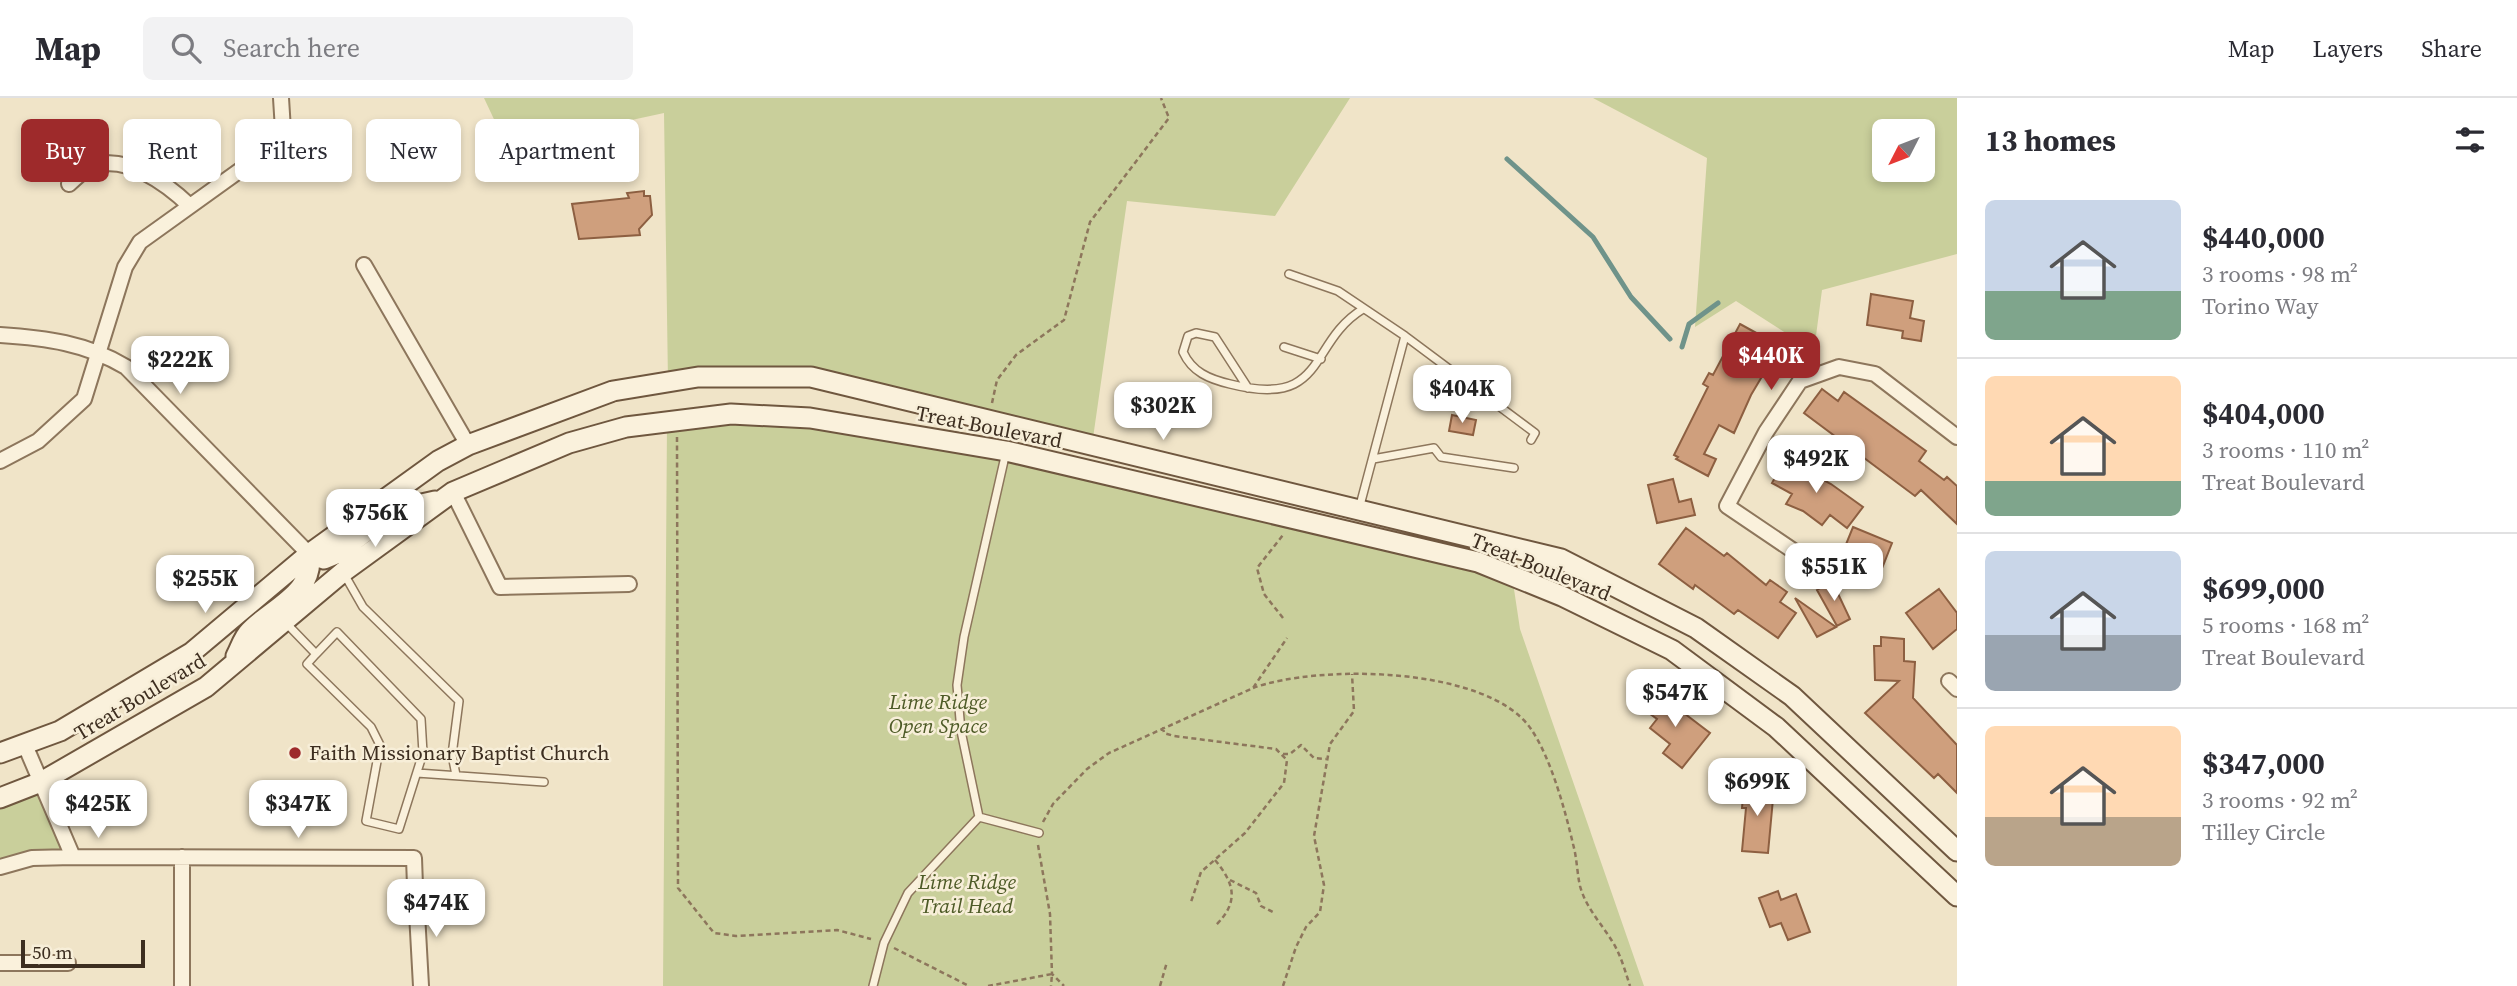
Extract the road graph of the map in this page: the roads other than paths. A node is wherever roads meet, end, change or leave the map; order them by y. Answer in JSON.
{"nodes":[{"id":1,"x":281,"y":98,"type":"edge"},
{"id":2,"x":69,"y":184,"type":"dead end"},
{"id":3,"x":190,"y":206,"type":"junction"},
{"id":4,"x":365,"y":265,"type":"dead end"},
{"id":5,"x":1289,"y":274,"type":"dead end"},
{"id":6,"x":1363,"y":309,"type":"junction"},
{"id":7,"x":0,"y":335,"type":"edge"},
{"id":8,"x":1405,"y":336,"type":"junction"},
{"id":9,"x":1284,"y":346,"type":"dead end"},
{"id":10,"x":100,"y":352,"type":"junction"},
{"id":11,"x":1321,"y":359,"type":"junction"},
{"id":12,"x":1248,"y":388,"type":"junction"},
{"id":13,"x":1957,"y":437,"type":"edge"},
{"id":14,"x":1531,"y":440,"type":"dead end"},
{"id":15,"x":468,"y":445,"type":"junction"},
{"id":16,"x":1006,"y":451,"type":"junction"},
{"id":17,"x":1373,"y":459,"type":"junction"},
{"id":18,"x":0,"y":461,"type":"edge"},
{"id":19,"x":1514,"y":467,"type":"dead end"},
{"id":20,"x":449,"y":495,"type":"junction"},
{"id":21,"x":1359,"y":510,"type":"junction"},
{"id":22,"x":309,"y":554,"type":"junction"},
{"id":23,"x":1801,"y":556,"type":"dead end"},
{"id":24,"x":343,"y":572,"type":"junction"},
{"id":25,"x":629,"y":584,"type":"dead end"},
{"id":26,"x":284,"y":621,"type":"junction"},
{"id":27,"x":316,"y":654,"type":"junction"},
{"id":28,"x":231,"y":666,"type":"junction"},
{"id":29,"x":25,"y":744,"type":"junction"},
{"id":30,"x":0,"y":753,"type":"edge"},
{"id":31,"x":417,"y":773,"type":"junction"},
{"id":32,"x":456,"y":775,"type":"junction"},
{"id":33,"x":41,"y":782,"type":"junction"},
{"id":34,"x":544,"y":782,"type":"dead end"},
{"id":35,"x":0,"y":797,"type":"edge"},
{"id":36,"x":979,"y":817,"type":"junction"},
{"id":37,"x":1039,"y":832,"type":"road end"},
{"id":38,"x":1957,"y":851,"type":"edge"},
{"id":39,"x":73,"y":857,"type":"junction"},
{"id":40,"x":182,"y":857,"type":"junction"},
{"id":41,"x":0,"y":867,"type":"edge"},
{"id":42,"x":1957,"y":896,"type":"edge"},
{"id":43,"x":0,"y":963,"type":"edge"},
{"id":44,"x":68,"y":963,"type":"dead end"},
{"id":45,"x":182,"y":986,"type":"edge"},
{"id":46,"x":421,"y":986,"type":"edge"},
{"id":47,"x":873,"y":986,"type":"edge"}],
"edges":[{"from":1,"to":3,"type":"street"},
{"from":2,"to":3,"type":"street"},
{"from":3,"to":10,"type":"street"},
{"from":4,"to":15,"type":"street"},
{"from":5,"to":6,"type":"lane"},
{"from":6,"to":8,"type":"lane"},
{"from":6,"to":11,"type":"lane"},
{"from":7,"to":10,"type":"street"},
{"from":8,"to":14,"type":"lane"},
{"from":8,"to":17,"type":"lane"},
{"from":9,"to":11,"type":"lane"},
{"from":10,"to":18,"type":"street"},
{"from":10,"to":22,"type":"street"},
{"from":11,"to":12,"type":"lane"},
{"from":12,"to":12,"type":"lane"},
{"from":13,"to":23,"type":"street"},
{"from":15,"to":21,"type":"main road","name":"Treat Boulevard"},
{"from":15,"to":22,"type":"main road","name":"Treat Boulevard"},
{"from":16,"to":20,"type":"main road","name":"Treat Boulevard"},
{"from":16,"to":36,"type":"lane"},
{"from":16,"to":42,"type":"main road","name":"Treat Boulevard"},
{"from":17,"to":19,"type":"lane"},
{"from":17,"to":21,"type":"lane"},
{"from":20,"to":22,"type":"main road"},
{"from":20,"to":24,"type":"main road","name":"Treat Boulevard"},
{"from":20,"to":25,"type":"street"},
{"from":21,"to":38,"type":"main road","name":"Treat Boulevard"},
{"from":22,"to":28,"type":"main road"},
{"from":22,"to":29,"type":"main road","name":"Treat Boulevard"},
{"from":24,"to":26,"type":"main road","name":"Treat Boulevard"},
{"from":24,"to":32,"type":"lane"},
{"from":26,"to":27,"type":"lane"},
{"from":26,"to":28,"type":"main road","name":"Treat Boulevard"},
{"from":27,"to":31,"type":"lane"},
{"from":27,"to":31,"type":"lane"},
{"from":28,"to":33,"type":"main road","name":"Treat Boulevard"},
{"from":29,"to":30,"type":"main road","name":"Treat Boulevard"},
{"from":29,"to":33,"type":"street"},
{"from":31,"to":32,"type":"lane"},
{"from":32,"to":34,"type":"lane"},
{"from":33,"to":35,"type":"main road","name":"Treat Boulevard"},
{"from":33,"to":39,"type":"street"},
{"from":36,"to":37,"type":"lane"},
{"from":36,"to":47,"type":"lane"},
{"from":39,"to":40,"type":"street"},
{"from":39,"to":41,"type":"street"},
{"from":40,"to":45,"type":"street"},
{"from":40,"to":46,"type":"street"},
{"from":43,"to":44,"type":"street"}]}
